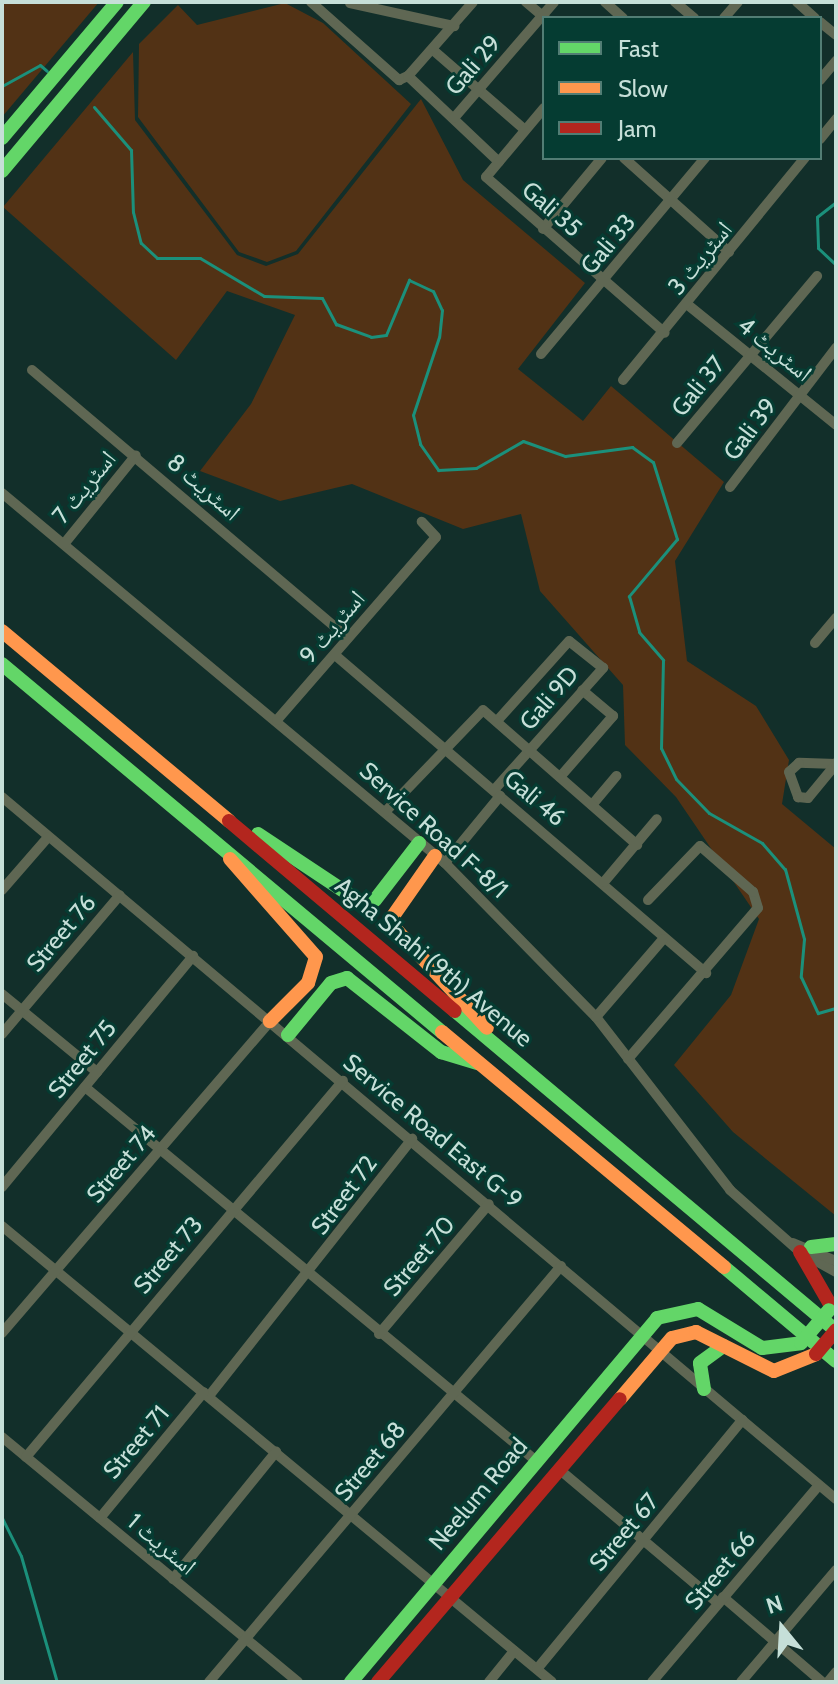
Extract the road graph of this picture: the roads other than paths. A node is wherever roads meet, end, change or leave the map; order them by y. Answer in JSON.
{"nodes":[{"id":1,"x":117,"y":2,"type":"edge"},
{"id":2,"x":144,"y":2,"type":"edge"},
{"id":3,"x":311,"y":2,"type":"edge"},
{"id":4,"x":473,"y":2,"type":"edge"},
{"id":5,"x":526,"y":2,"type":"edge"},
{"id":6,"x":605,"y":2,"type":"edge"},
{"id":7,"x":675,"y":2,"type":"edge"},
{"id":8,"x":350,"y":3,"type":"edge"},
{"id":9,"x":543,"y":16,"type":"edge"},
{"id":10,"x":620,"y":16,"type":"edge"},
{"id":11,"x":692,"y":16,"type":"edge"},
{"id":12,"x":542,"y":19,"type":"edge"},
{"id":13,"x":334,"y":22,"type":"junction"},
{"id":14,"x":454,"y":26,"type":"junction"},
{"id":15,"x":433,"y":50,"type":"junction"},
{"id":16,"x":836,"y":61,"type":"edge"},
{"id":17,"x":408,"y":76,"type":"junction"},
{"id":18,"x":822,"y":78,"type":"edge"},
{"id":19,"x":479,"y":90,"type":"junction"},
{"id":20,"x":542,"y":110,"type":"edge"},
{"id":21,"x":454,"y":118,"type":"junction"},
{"id":22,"x":836,"y":119,"type":"edge"},
{"id":23,"x":525,"y":130,"type":"junction"},
{"id":24,"x":822,"y":136,"type":"edge"},
{"id":25,"x":2,"y":138,"type":"edge"},
{"id":26,"x":600,"y":160,"type":"edge"},
{"id":27,"x":626,"y":160,"type":"edge"},
{"id":28,"x":703,"y":160,"type":"edge"},
{"id":29,"x":797,"y":161,"type":"edge"},
{"id":30,"x":499,"y":162,"type":"junction"},
{"id":31,"x":2,"y":171,"type":"edge"},
{"id":32,"x":671,"y":200,"type":"junction"},
{"id":33,"x":543,"y":229,"type":"junction"},
{"id":34,"x":729,"y":252,"type":"junction"},
{"id":35,"x":817,"y":276,"type":"dead end"},
{"id":36,"x":604,"y":280,"type":"junction"},
{"id":37,"x":688,"y":305,"type":"junction"},
{"id":38,"x":665,"y":333,"type":"junction"},
{"id":39,"x":836,"y":348,"type":"edge"},
{"id":40,"x":541,"y":354,"type":"dead end"},
{"id":41,"x":750,"y":355,"type":"junction"},
{"id":42,"x":32,"y":370,"type":"dead end"},
{"id":43,"x":623,"y":380,"type":"dead end"},
{"id":44,"x":800,"y":394,"type":"junction"},
{"id":45,"x":836,"y":425,"type":"edge"},
{"id":46,"x":677,"y":443,"type":"dead end"},
{"id":47,"x":136,"y":455,"type":"junction"},
{"id":48,"x":730,"y":487,"type":"dead end"},
{"id":49,"x":2,"y":493,"type":"edge"},
{"id":50,"x":422,"y":522,"type":"dead end"},
{"id":51,"x":64,"y":544,"type":"junction"},
{"id":52,"x":836,"y":618,"type":"edge"},
{"id":53,"x":2,"y":631,"type":"edge"},
{"id":54,"x":348,"y":638,"type":"junction"},
{"id":55,"x":815,"y":643,"type":"dead end"},
{"id":56,"x":335,"y":655,"type":"junction"},
{"id":57,"x":2,"y":664,"type":"edge"},
{"id":58,"x":582,"y":690,"type":"junction"},
{"id":59,"x":277,"y":720,"type":"junction"},
{"id":60,"x":497,"y":721,"type":"junction"},
{"id":61,"x":142,"y":747,"type":"junction"},
{"id":62,"x":448,"y":749,"type":"junction"},
{"id":63,"x":530,"y":750,"type":"junction"},
{"id":64,"x":124,"y":764,"type":"junction"},
{"id":65,"x":836,"y":764,"type":"edge"},
{"id":66,"x":616,"y":776,"type":"dead end"},
{"id":67,"x":560,"y":777,"type":"junction"},
{"id":68,"x":497,"y":793,"type":"junction"},
{"id":69,"x":2,"y":797,"type":"edge"},
{"id":70,"x":592,"y":805,"type":"junction"},
{"id":71,"x":385,"y":812,"type":"junction"},
{"id":72,"x":657,"y":819,"type":"dead end"},
{"id":73,"x":231,"y":821,"type":"junction"},
{"id":74,"x":48,"y":837,"type":"junction"},
{"id":75,"x":217,"y":841,"type":"junction"},
{"id":76,"x":419,"y":843,"type":"junction"},
{"id":77,"x":637,"y":845,"type":"junction"},
{"id":78,"x":440,"y":860,"type":"junction"},
{"id":79,"x":604,"y":882,"type":"junction"},
{"id":80,"x":2,"y":890,"type":"edge"},
{"id":81,"x":120,"y":895,"type":"junction"},
{"id":82,"x":648,"y":900,"type":"dead end"},
{"id":83,"x":663,"y":939,"type":"junction"},
{"id":84,"x":193,"y":956,"type":"junction"},
{"id":85,"x":706,"y":973,"type":"junction"},
{"id":86,"x":2,"y":994,"type":"edge"},
{"id":87,"x":22,"y":1011,"type":"junction"},
{"id":88,"x":596,"y":1017,"type":"junction"},
{"id":89,"x":270,"y":1021,"type":"junction"},
{"id":90,"x":2,"y":1034,"type":"edge"},
{"id":91,"x":288,"y":1035,"type":"junction"},
{"id":92,"x":499,"y":1045,"type":"junction"},
{"id":93,"x":628,"y":1059,"type":"junction"},
{"id":94,"x":482,"y":1065,"type":"junction"},
{"id":95,"x":97,"y":1072,"type":"junction"},
{"id":96,"x":343,"y":1081,"type":"junction"},
{"id":97,"x":85,"y":1087,"type":"junction"},
{"id":98,"x":412,"y":1139,"type":"junction"},
{"id":99,"x":158,"y":1150,"type":"junction"},
{"id":100,"x":2,"y":1187,"type":"edge"},
{"id":101,"x":489,"y":1204,"type":"junction"},
{"id":102,"x":231,"y":1211,"type":"junction"},
{"id":103,"x":2,"y":1226,"type":"edge"},
{"id":104,"x":836,"y":1244,"type":"edge"},
{"id":105,"x":801,"y":1247,"type":"junction"},
{"id":106,"x":836,"y":1261,"type":"edge"},
{"id":107,"x":561,"y":1266,"type":"junction"},
{"id":108,"x":58,"y":1268,"type":"junction"},
{"id":109,"x":836,"y":1272,"type":"edge"},
{"id":110,"x":308,"y":1275,"type":"junction"},
{"id":111,"x":832,"y":1305,"type":"edge"},
{"id":112,"x":131,"y":1329,"type":"junction"},
{"id":113,"x":836,"y":1330,"type":"edge"},
{"id":114,"x":2,"y":1333,"type":"edge"},
{"id":115,"x":379,"y":1334,"type":"junction"},
{"id":116,"x":639,"y":1335,"type":"junction"},
{"id":117,"x":723,"y":1346,"type":"junction"},
{"id":118,"x":659,"y":1351,"type":"junction"},
{"id":119,"x":836,"y":1361,"type":"edge"},
{"id":120,"x":704,"y":1389,"type":"junction"},
{"id":121,"x":207,"y":1394,"type":"junction"},
{"id":122,"x":451,"y":1395,"type":"junction"},
{"id":123,"x":742,"y":1420,"type":"junction"},
{"id":124,"x":2,"y":1437,"type":"edge"},
{"id":125,"x":276,"y":1452,"type":"junction"},
{"id":126,"x":26,"y":1457,"type":"junction"},
{"id":127,"x":535,"y":1460,"type":"junction"},
{"id":128,"x":560,"y":1470,"type":"junction"},
{"id":129,"x":819,"y":1485,"type":"junction"},
{"id":130,"x":836,"y":1499,"type":"edge"},
{"id":131,"x":351,"y":1514,"type":"junction"},
{"id":132,"x":100,"y":1518,"type":"junction"},
{"id":133,"x":644,"y":1541,"type":"junction"},
{"id":134,"x":836,"y":1570,"type":"edge"},
{"id":135,"x":173,"y":1579,"type":"junction"},
{"id":136,"x":432,"y":1583,"type":"junction"},
{"id":137,"x":449,"y":1596,"type":"junction"},
{"id":138,"x":720,"y":1600,"type":"junction"},
{"id":139,"x":245,"y":1639,"type":"junction"},
{"id":140,"x":775,"y":1642,"type":"junction"},
{"id":141,"x":514,"y":1651,"type":"junction"},
{"id":142,"x":537,"y":1669,"type":"junction"},
{"id":143,"x":836,"y":1672,"type":"edge"},
{"id":144,"x":209,"y":1682,"type":"edge"},
{"id":145,"x":298,"y":1682,"type":"edge"},
{"id":146,"x":351,"y":1682,"type":"edge"},
{"id":147,"x":378,"y":1682,"type":"edge"},
{"id":148,"x":489,"y":1682,"type":"edge"},
{"id":149,"x":552,"y":1682,"type":"edge"},
{"id":150,"x":652,"y":1682,"type":"edge"},
{"id":151,"x":741,"y":1682,"type":"edge"},
{"id":152,"x":825,"y":1682,"type":"edge"}],
"edges":[{"from":1,"to":25,"type":"main road"},
{"from":2,"to":31,"type":"main road"},
{"from":3,"to":13,"type":"street"},
{"from":4,"to":14,"type":"street"},
{"from":5,"to":9,"type":"street"},
{"from":6,"to":10,"type":"street"},
{"from":7,"to":11,"type":"street"},
{"from":8,"to":13,"type":"street"},
{"from":8,"to":14,"type":"street"},
{"from":12,"to":19,"type":"street","name":"Gali 29"},
{"from":13,"to":17,"type":"street"},
{"from":14,"to":15,"type":"street"},
{"from":15,"to":17,"type":"street"},
{"from":15,"to":19,"type":"street"},
{"from":16,"to":18,"type":"street"},
{"from":17,"to":21,"type":"street"},
{"from":19,"to":21,"type":"street","name":"Gali 29"},
{"from":19,"to":23,"type":"street"},
{"from":20,"to":23,"type":"street"},
{"from":21,"to":30,"type":"street"},
{"from":22,"to":24,"type":"street"},
{"from":23,"to":30,"type":"street"},
{"from":26,"to":33,"type":"street"},
{"from":27,"to":32,"type":"street"},
{"from":28,"to":32,"type":"street","name":"Gali 33"},
{"from":29,"to":34,"type":"street","name":"اسٹریٹ 3"},
{"from":30,"to":33,"type":"street","name":"Gali 35"},
{"from":32,"to":34,"type":"street"},
{"from":32,"to":36,"type":"street","name":"Gali 33"},
{"from":33,"to":36,"type":"street","name":"Gali 35"},
{"from":34,"to":37,"type":"street","name":"اسٹریٹ 3"},
{"from":35,"to":41,"type":"street","name":"Gali 37"},
{"from":36,"to":38,"type":"street","name":"Gali 35"},
{"from":36,"to":40,"type":"street","name":"Gali 33"},
{"from":37,"to":38,"type":"street","name":"اسٹریٹ 3"},
{"from":37,"to":41,"type":"street","name":"اسٹریٹ 4"},
{"from":38,"to":43,"type":"street","name":"اسٹریٹ 3"},
{"from":39,"to":44,"type":"street","name":"Gali 39"},
{"from":41,"to":44,"type":"street","name":"اسٹریٹ 4"},
{"from":41,"to":46,"type":"street","name":"Gali 37"},
{"from":42,"to":47,"type":"street","name":"اسٹریٹ 8"},
{"from":44,"to":45,"type":"street","name":"اسٹریٹ 4"},
{"from":44,"to":48,"type":"street","name":"Gali 39"},
{"from":47,"to":51,"type":"street","name":"اسٹریٹ 7"},
{"from":47,"to":54,"type":"street","name":"اسٹریٹ 8"},
{"from":49,"to":51,"type":"street","name":"Service Road F-8/1"},
{"from":50,"to":54,"type":"street","name":"اسٹریٹ 9"},
{"from":51,"to":59,"type":"street","name":"Service Road F-8/1"},
{"from":52,"to":55,"type":"street"},
{"from":53,"to":61,"type":"main road","name":"Agha Shahi (9th) Avenue"},
{"from":54,"to":56,"type":"street","name":"اسٹریٹ 9"},
{"from":56,"to":59,"type":"street","name":"اسٹریٹ 9"},
{"from":56,"to":62,"type":"street","name":"Gali 46"},
{"from":57,"to":64,"type":"main road","name":"Agha Shahi (9th) Avenue"},
{"from":58,"to":60,"type":"street","name":"Gali 9D"},
{"from":58,"to":63,"type":"street","name":"Gali 9D"},
{"from":58,"to":67,"type":"street"},
{"from":59,"to":71,"type":"street","name":"Service Road F-8/1"},
{"from":60,"to":62,"type":"street"},
{"from":60,"to":63,"type":"street"},
{"from":61,"to":64,"type":"main road"},
{"from":61,"to":73,"type":"main road","name":"Agha Shahi (9th) Avenue"},
{"from":62,"to":68,"type":"street","name":"Gali 46"},
{"from":62,"to":71,"type":"street"},
{"from":63,"to":67,"type":"street"},
{"from":63,"to":68,"type":"street","name":"Gali 9D"},
{"from":64,"to":75,"type":"main road","name":"Agha Shahi (9th) Avenue"},
{"from":65,"to":65,"type":"street"},
{"from":66,"to":70,"type":"street"},
{"from":67,"to":70,"type":"street"},
{"from":68,"to":78,"type":"street","name":"Gali 9D"},
{"from":68,"to":79,"type":"street","name":"Gali 46"},
{"from":69,"to":74,"type":"street","name":"Service Road East G-9"},
{"from":70,"to":77,"type":"street"},
{"from":71,"to":76,"type":"street","name":"Service Road F-8/1"},
{"from":72,"to":77,"type":"street"},
{"from":73,"to":76,"type":"main road"},
{"from":73,"to":92,"type":"main road","name":"Agha Shahi (9th) Avenue"},
{"from":74,"to":80,"type":"street"},
{"from":74,"to":81,"type":"street","name":"Service Road East G-9"},
{"from":75,"to":89,"type":"main road"},
{"from":75,"to":94,"type":"main road","name":"Agha Shahi (9th) Avenue"},
{"from":76,"to":78,"type":"street","name":"Service Road F-8/1"},
{"from":77,"to":79,"type":"street"},
{"from":78,"to":88,"type":"street","name":"Service Road F-8/1"},
{"from":78,"to":92,"type":"main road"},
{"from":79,"to":83,"type":"street","name":"Gali 46"},
{"from":81,"to":84,"type":"street","name":"Service Road East G-9"},
{"from":81,"to":87,"type":"street","name":"Street 76"},
{"from":82,"to":85,"type":"street"},
{"from":83,"to":85,"type":"street","name":"Gali 46"},
{"from":83,"to":88,"type":"street"},
{"from":84,"to":89,"type":"street","name":"Service Road East G-9"},
{"from":84,"to":95,"type":"street","name":"Street 75"},
{"from":85,"to":93,"type":"street"},
{"from":86,"to":87,"type":"street"},
{"from":87,"to":90,"type":"street","name":"Street 76"},
{"from":87,"to":95,"type":"street"},
{"from":88,"to":93,"type":"street","name":"Service Road F-8/1"},
{"from":89,"to":91,"type":"street","name":"Service Road East G-9"},
{"from":89,"to":99,"type":"street","name":"Street 74"},
{"from":91,"to":94,"type":"main road"},
{"from":91,"to":96,"type":"street","name":"Service Road East G-9"},
{"from":92,"to":113,"type":"main road","name":"Agha Shahi (9th) Avenue"},
{"from":93,"to":105,"type":"street","name":"Service Road F-8/1"},
{"from":94,"to":119,"type":"main road","name":"Agha Shahi (9th) Avenue"},
{"from":95,"to":97,"type":"street","name":"Street 75"},
{"from":96,"to":98,"type":"street","name":"Service Road East G-9"},
{"from":96,"to":102,"type":"street","name":"Street 73"},
{"from":97,"to":99,"type":"street"},
{"from":97,"to":100,"type":"street","name":"Street 75"},
{"from":98,"to":101,"type":"street","name":"Service Road East G-9"},
{"from":98,"to":110,"type":"street","name":"Street 72"},
{"from":99,"to":102,"type":"street"},
{"from":99,"to":108,"type":"street","name":"Street 74"},
{"from":101,"to":107,"type":"street","name":"Service Road East G-9"},
{"from":101,"to":115,"type":"street","name":"Street 70"},
{"from":102,"to":110,"type":"street"},
{"from":102,"to":112,"type":"street","name":"Street 73"},
{"from":103,"to":108,"type":"street"},
{"from":104,"to":105,"type":"main road"},
{"from":105,"to":106,"type":"street","name":"Service Road F-8/1"},
{"from":105,"to":109,"type":"street","name":"Service Road F-8/1"},
{"from":105,"to":111,"type":"main road"},
{"from":107,"to":116,"type":"street","name":"Service Road East G-9"},
{"from":107,"to":122,"type":"street","name":"Street 68"},
{"from":108,"to":112,"type":"street"},
{"from":108,"to":114,"type":"street","name":"Street 74"},
{"from":110,"to":115,"type":"street"},
{"from":110,"to":121,"type":"street","name":"Street 72"},
{"from":111,"to":116,"type":"main road","name":"Neelum Road","bridge":true},
{"from":112,"to":121,"type":"street"},
{"from":112,"to":126,"type":"street","name":"Street 73"},
{"from":113,"to":117,"type":"main road","bridge":true},
{"from":115,"to":122,"type":"street"},
{"from":116,"to":118,"type":"street","name":"Service Road East G-9"},
{"from":116,"to":127,"type":"main road","name":"Neelum Road"},
{"from":117,"to":118,"type":"main road"},
{"from":117,"to":120,"type":"main road"},
{"from":118,"to":120,"type":"street","name":"Service Road East G-9"},
{"from":118,"to":128,"type":"main road","name":"Neelum Road"},
{"from":120,"to":123,"type":"street","name":"Service Road East G-9"},
{"from":121,"to":125,"type":"street"},
{"from":121,"to":132,"type":"street","name":"Street 71"},
{"from":122,"to":127,"type":"street"},
{"from":122,"to":131,"type":"street","name":"Street 68"},
{"from":123,"to":129,"type":"street","name":"Service Road East G-9"},
{"from":123,"to":133,"type":"street","name":"Street 67"},
{"from":124,"to":126,"type":"street","name":"اسٹریٹ 1"},
{"from":125,"to":131,"type":"street"},
{"from":125,"to":135,"type":"street"},
{"from":126,"to":132,"type":"street","name":"اسٹریٹ 1"},
{"from":127,"to":136,"type":"main road","name":"Neelum Road"},
{"from":128,"to":133,"type":"street"},
{"from":128,"to":137,"type":"main road","name":"Neelum Road"},
{"from":129,"to":130,"type":"street","name":"Service Road East G-9"},
{"from":129,"to":138,"type":"street","name":"Street 66"},
{"from":131,"to":136,"type":"street"},
{"from":131,"to":139,"type":"street","name":"Street 68"},
{"from":132,"to":135,"type":"street","name":"اسٹریٹ 1"},
{"from":133,"to":138,"type":"street"},
{"from":133,"to":142,"type":"street","name":"Street 67"},
{"from":134,"to":140,"type":"street"},
{"from":135,"to":139,"type":"street","name":"اسٹریٹ 1"},
{"from":136,"to":137,"type":"street"},
{"from":136,"to":146,"type":"main road","name":"Neelum Road"},
{"from":137,"to":141,"type":"street"},
{"from":137,"to":147,"type":"main road","name":"Neelum Road"},
{"from":138,"to":140,"type":"street"},
{"from":138,"to":150,"type":"street","name":"Street 66"},
{"from":139,"to":144,"type":"street","name":"Street 68"},
{"from":139,"to":145,"type":"street","name":"اسٹریٹ 1"},
{"from":140,"to":151,"type":"street"},
{"from":140,"to":152,"type":"street"},
{"from":141,"to":142,"type":"street"},
{"from":141,"to":148,"type":"street"},
{"from":142,"to":149,"type":"street"},
{"from":143,"to":152,"type":"street"}]}
